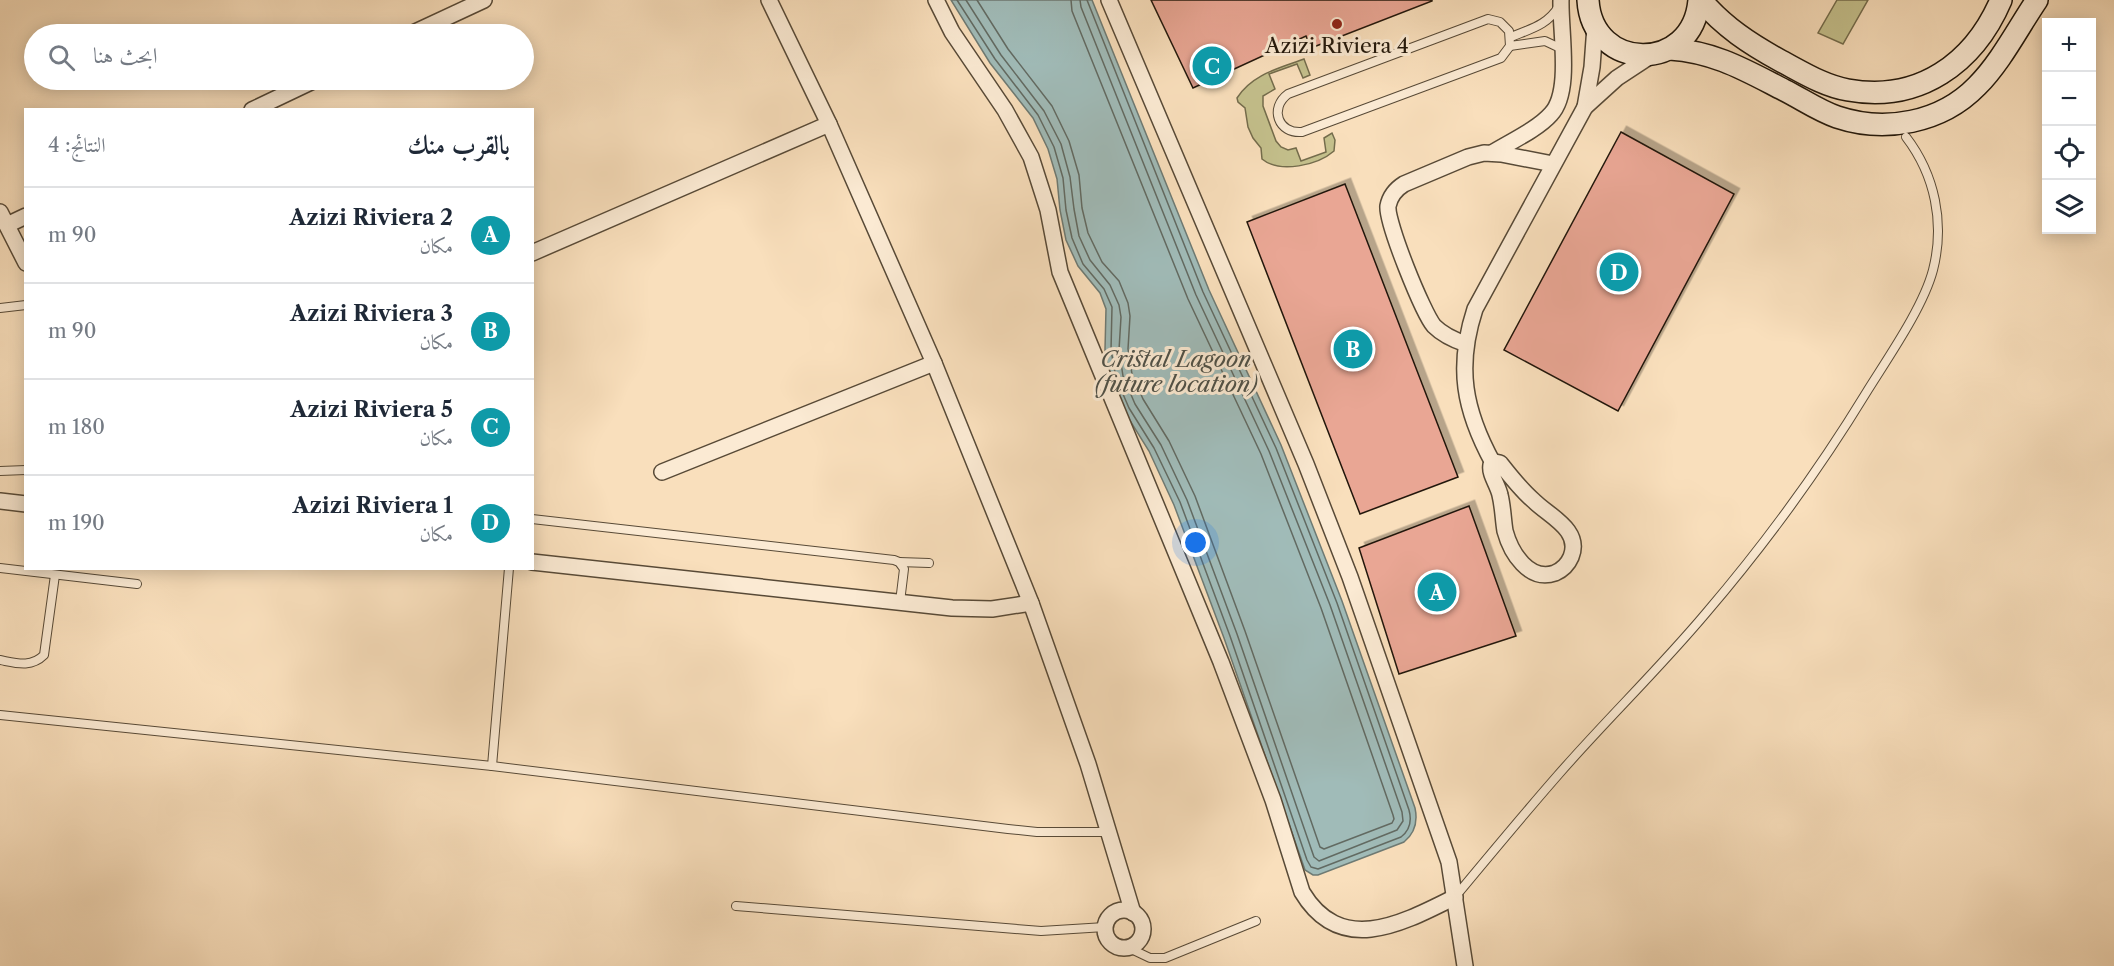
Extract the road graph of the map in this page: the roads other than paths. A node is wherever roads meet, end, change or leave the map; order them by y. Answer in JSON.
{"nodes":[{"id":1,"x":484,"y":0,"type":"edge"},
{"id":2,"x":770,"y":0,"type":"edge"},
{"id":3,"x":936,"y":0,"type":"edge"},
{"id":4,"x":1109,"y":0,"type":"edge"},
{"id":5,"x":1588,"y":0,"type":"edge"},
{"id":6,"x":1700,"y":0,"type":"edge"},
{"id":7,"x":2001,"y":0,"type":"edge"},
{"id":8,"x":2037,"y":0,"type":"edge"},
{"id":9,"x":1561,"y":1,"type":"edge"},
{"id":10,"x":432,"y":24,"type":"edge"},
{"id":11,"x":1595,"y":26,"type":"junction"},
{"id":12,"x":1511,"y":37,"type":"junction"},
{"id":13,"x":1510,"y":46,"type":"junction"},
{"id":14,"x":1562,"y":49,"type":"junction"},
{"id":15,"x":1661,"y":52,"type":"junction"},
{"id":16,"x":294,"y":90,"type":"edge"},
{"id":17,"x":1585,"y":107,"type":"junction"},
{"id":18,"x":256,"y":108,"type":"edge"},
{"id":19,"x":829,"y":124,"type":"junction"},
{"id":20,"x":1906,"y":137,"type":"dead end"},
{"id":21,"x":1492,"y":153,"type":"junction"},
{"id":22,"x":1553,"y":164,"type":"junction"},
{"id":23,"x":24,"y":216,"type":"edge"},
{"id":24,"x":3,"y":219,"type":"edge"},
{"id":25,"x":534,"y":252,"type":"edge"},
{"id":26,"x":24,"y":259,"type":"edge"},
{"id":27,"x":24,"y":305,"type":"edge"},
{"id":28,"x":0,"y":308,"type":"edge"},
{"id":29,"x":1466,"y":344,"type":"junction"},
{"id":30,"x":934,"y":363,"type":"junction"},
{"id":31,"x":1493,"y":463,"type":"junction"},
{"id":32,"x":24,"y":470,"type":"edge"},
{"id":33,"x":0,"y":471,"type":"edge"},
{"id":34,"x":662,"y":472,"type":"dead end"},
{"id":35,"x":0,"y":501,"type":"edge"},
{"id":36,"x":24,"y":504,"type":"edge"},
{"id":37,"x":534,"y":519,"type":"edge"},
{"id":38,"x":534,"y":562,"type":"edge"},
{"id":39,"x":899,"y":562,"type":"junction"},
{"id":40,"x":929,"y":563,"type":"dead end"},
{"id":41,"x":0,"y":568,"type":"edge"},
{"id":42,"x":509,"y":570,"type":"edge"},
{"id":43,"x":55,"y":575,"type":"junction"},
{"id":44,"x":137,"y":584,"type":"dead end"},
{"id":45,"x":900,"y":602,"type":"junction"},
{"id":46,"x":1031,"y":603,"type":"junction"},
{"id":47,"x":0,"y":660,"type":"edge"},
{"id":48,"x":0,"y":715,"type":"edge"},
{"id":49,"x":492,"y":766,"type":"junction"},
{"id":50,"x":1110,"y":832,"type":"junction"},
{"id":51,"x":1455,"y":897,"type":"junction"},
{"id":52,"x":736,"y":906,"type":"dead end"},
{"id":53,"x":1133,"y":912,"type":"junction"},
{"id":54,"x":1256,"y":921,"type":"dead end"},
{"id":55,"x":1105,"y":927,"type":"junction"},
{"id":56,"x":1129,"y":948,"type":"junction"},
{"id":57,"x":1465,"y":966,"type":"edge"}],
"edges":[{"from":1,"to":10,"type":"street"},
{"from":2,"to":19,"type":"street"},
{"from":3,"to":51,"type":"street"},
{"from":4,"to":51,"type":"street"},
{"from":5,"to":11,"type":"street"},
{"from":6,"to":7,"type":"street"},
{"from":6,"to":15,"type":"street"},
{"from":8,"to":15,"type":"street"},
{"from":9,"to":12,"type":"lane"},
{"from":9,"to":14,"type":"street"},
{"from":11,"to":15,"type":"street"},
{"from":11,"to":17,"type":"street"},
{"from":12,"to":13,"type":"lane"},
{"from":12,"to":13,"type":"lane"},
{"from":13,"to":14,"type":"lane"},
{"from":14,"to":21,"type":"street"},
{"from":15,"to":17,"type":"street"},
{"from":16,"to":18,"type":"street"},
{"from":17,"to":22,"type":"street"},
{"from":19,"to":25,"type":"street"},
{"from":19,"to":30,"type":"street"},
{"from":20,"to":51,"type":"lane"},
{"from":21,"to":22,"type":"street"},
{"from":21,"to":29,"type":"street"},
{"from":22,"to":29,"type":"street"},
{"from":23,"to":24,"type":"street"},
{"from":24,"to":26,"type":"street"},
{"from":27,"to":28,"type":"lane"},
{"from":29,"to":31,"type":"street"},
{"from":30,"to":34,"type":"street"},
{"from":30,"to":46,"type":"street"},
{"from":31,"to":31,"type":"street"},
{"from":32,"to":33,"type":"lane"},
{"from":35,"to":36,"type":"street"},
{"from":37,"to":39,"type":"lane"},
{"from":38,"to":45,"type":"street"},
{"from":39,"to":40,"type":"lane"},
{"from":39,"to":45,"type":"lane"},
{"from":41,"to":43,"type":"lane"},
{"from":42,"to":49,"type":"lane"},
{"from":43,"to":44,"type":"lane"},
{"from":43,"to":47,"type":"lane"},
{"from":45,"to":46,"type":"street"},
{"from":46,"to":50,"type":"street"},
{"from":48,"to":49,"type":"lane"},
{"from":49,"to":50,"type":"lane"},
{"from":50,"to":53,"type":"street"},
{"from":51,"to":57,"type":"street"},
{"from":52,"to":55,"type":"lane"},
{"from":53,"to":55,"type":"street"},
{"from":53,"to":56,"type":"street"},
{"from":54,"to":56,"type":"lane"},
{"from":55,"to":56,"type":"street"}]}
